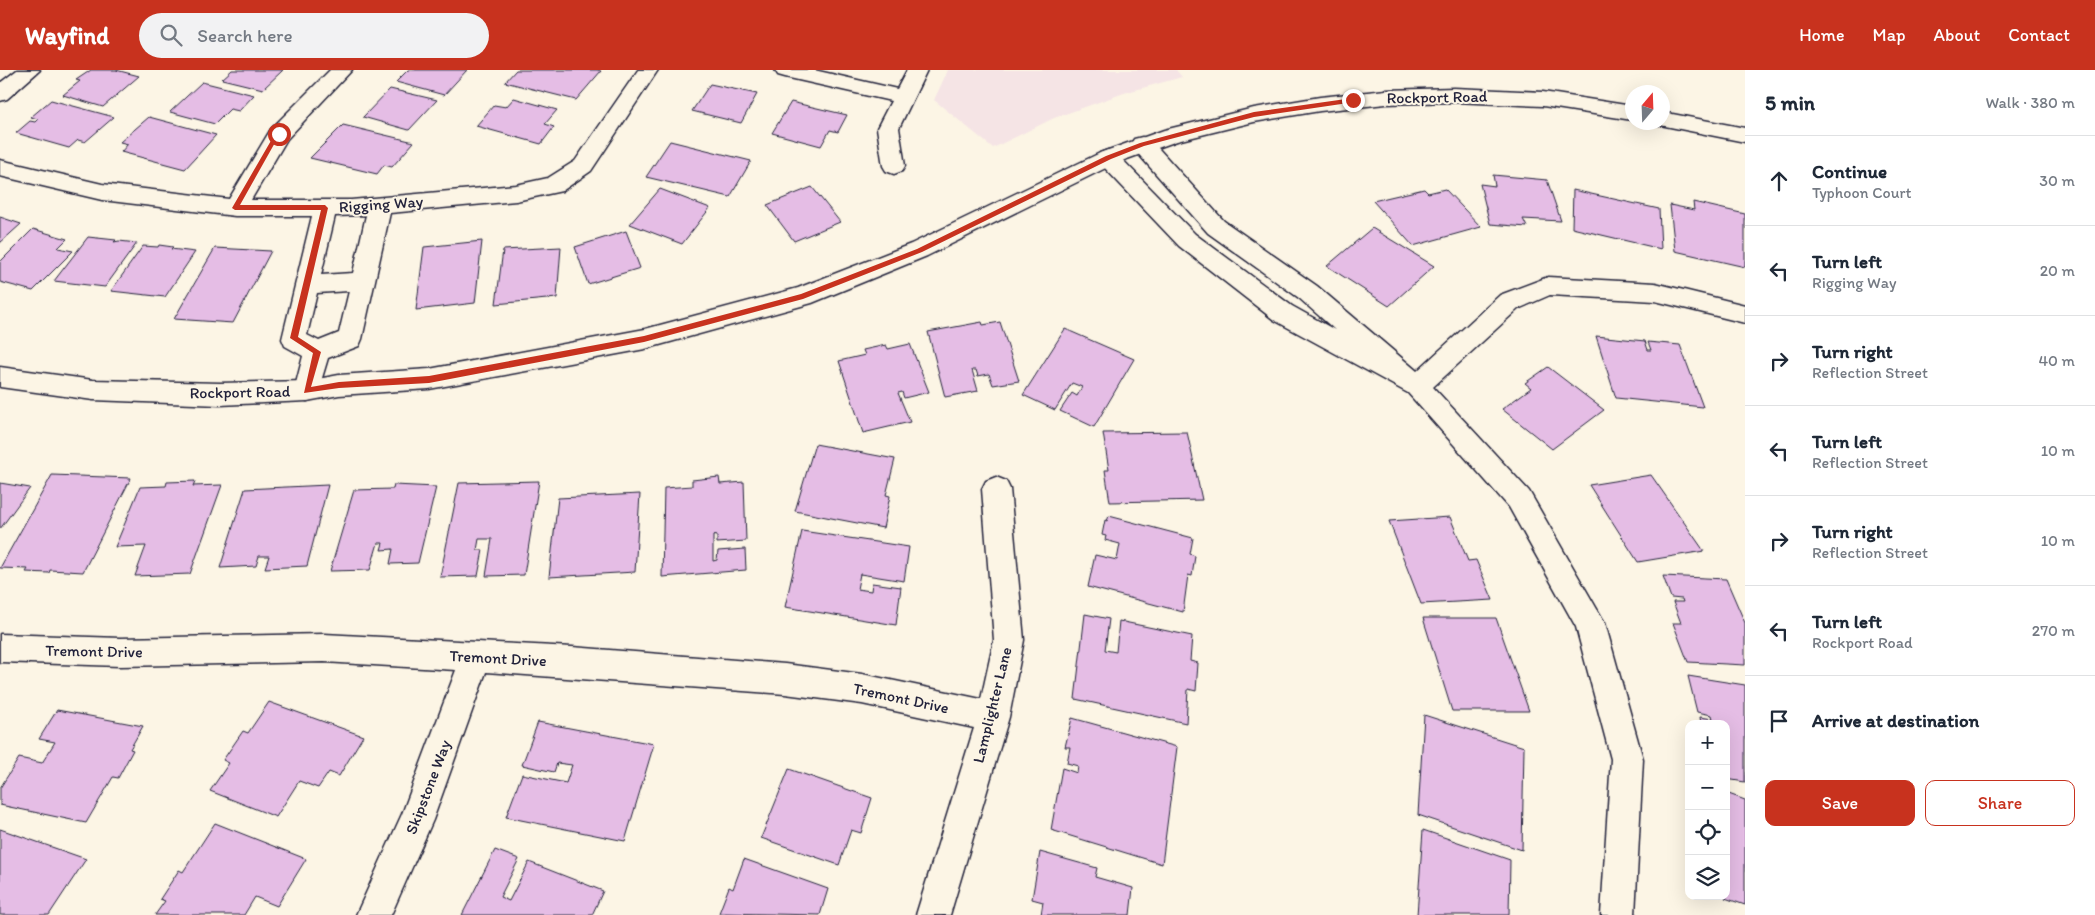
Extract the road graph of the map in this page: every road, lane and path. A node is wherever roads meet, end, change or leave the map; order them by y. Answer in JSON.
{"nodes":[{"id":1,"x":30,"y":70,"type":"edge"},
{"id":2,"x":342,"y":70,"type":"edge"},
{"id":3,"x":648,"y":70,"type":"edge"},
{"id":4,"x":786,"y":70,"type":"edge"},
{"id":5,"x":917,"y":70,"type":"edge"},
{"id":6,"x":0,"y":94,"type":"edge"},
{"id":7,"x":904,"y":96,"type":"junction"},
{"id":8,"x":1625,"y":112,"type":"edge"},
{"id":9,"x":1670,"y":121,"type":"edge"},
{"id":10,"x":1745,"y":135,"type":"edge"},
{"id":11,"x":1142,"y":144,"type":"junction"},
{"id":12,"x":1108,"y":158,"type":"junction"},
{"id":13,"x":894,"y":166,"type":"dead end"},
{"id":14,"x":0,"y":168,"type":"edge"},
{"id":15,"x":380,"y":205,"type":"junction"},
{"id":16,"x":235,"y":208,"type":"junction"},
{"id":17,"x":325,"y":208,"type":"junction"},
{"id":18,"x":1284,"y":275,"type":"junction"},
{"id":19,"x":363,"y":282,"type":"junction"},
{"id":20,"x":307,"y":285,"type":"junction"},
{"id":21,"x":1260,"y":295,"type":"junction"},
{"id":22,"x":1745,"y":314,"type":"edge"},
{"id":23,"x":317,"y":352,"type":"junction"},
{"id":24,"x":0,"y":377,"type":"edge"},
{"id":25,"x":1417,"y":386,"type":"junction"},
{"id":26,"x":306,"y":390,"type":"junction"},
{"id":27,"x":996,"y":488,"type":"dead end"},
{"id":28,"x":0,"y":648,"type":"edge"},
{"id":29,"x":476,"y":657,"type":"junction"},
{"id":30,"x":993,"y":717,"type":"junction"},
{"id":31,"x":373,"y":915,"type":"edge"},
{"id":32,"x":933,"y":915,"type":"edge"},
{"id":33,"x":1618,"y":915,"type":"edge"}],
"edges":[{"from":1,"to":6,"type":"street"},
{"from":2,"to":16,"type":"street"},
{"from":3,"to":15,"type":"street","name":"Rigging Way"},
{"from":4,"to":7,"type":"street"},
{"from":5,"to":7,"type":"street"},
{"from":7,"to":13,"type":"street"},
{"from":8,"to":11,"type":"street","name":"Rockport Road"},
{"from":9,"to":10,"type":"street"},
{"from":11,"to":12,"type":"street","name":"Rockport Road"},
{"from":11,"to":18,"type":"street"},
{"from":12,"to":21,"type":"street"},
{"from":12,"to":26,"type":"street","name":"Rockport Road"},
{"from":14,"to":16,"type":"street","name":"Rigging Way"},
{"from":15,"to":17,"type":"street","name":"Rigging Way"},
{"from":15,"to":19,"type":"street"},
{"from":16,"to":17,"type":"street","name":"Rigging Way"},
{"from":17,"to":20,"type":"street"},
{"from":18,"to":21,"type":"street"},
{"from":18,"to":25,"type":"street"},
{"from":19,"to":20,"type":"street"},
{"from":19,"to":23,"type":"street"},
{"from":20,"to":23,"type":"street"},
{"from":21,"to":25,"type":"street"},
{"from":22,"to":25,"type":"street"},
{"from":23,"to":26,"type":"street"},
{"from":24,"to":26,"type":"street","name":"Rockport Road"},
{"from":25,"to":33,"type":"street"},
{"from":27,"to":30,"type":"street","name":"Lamplighter Lane"},
{"from":28,"to":29,"type":"street","name":"Tremont Drive"},
{"from":29,"to":30,"type":"street","name":"Tremont Drive"},
{"from":29,"to":31,"type":"street","name":"Skipstone Way"},
{"from":30,"to":32,"type":"street","name":"Lamplighter Lane"}]}
